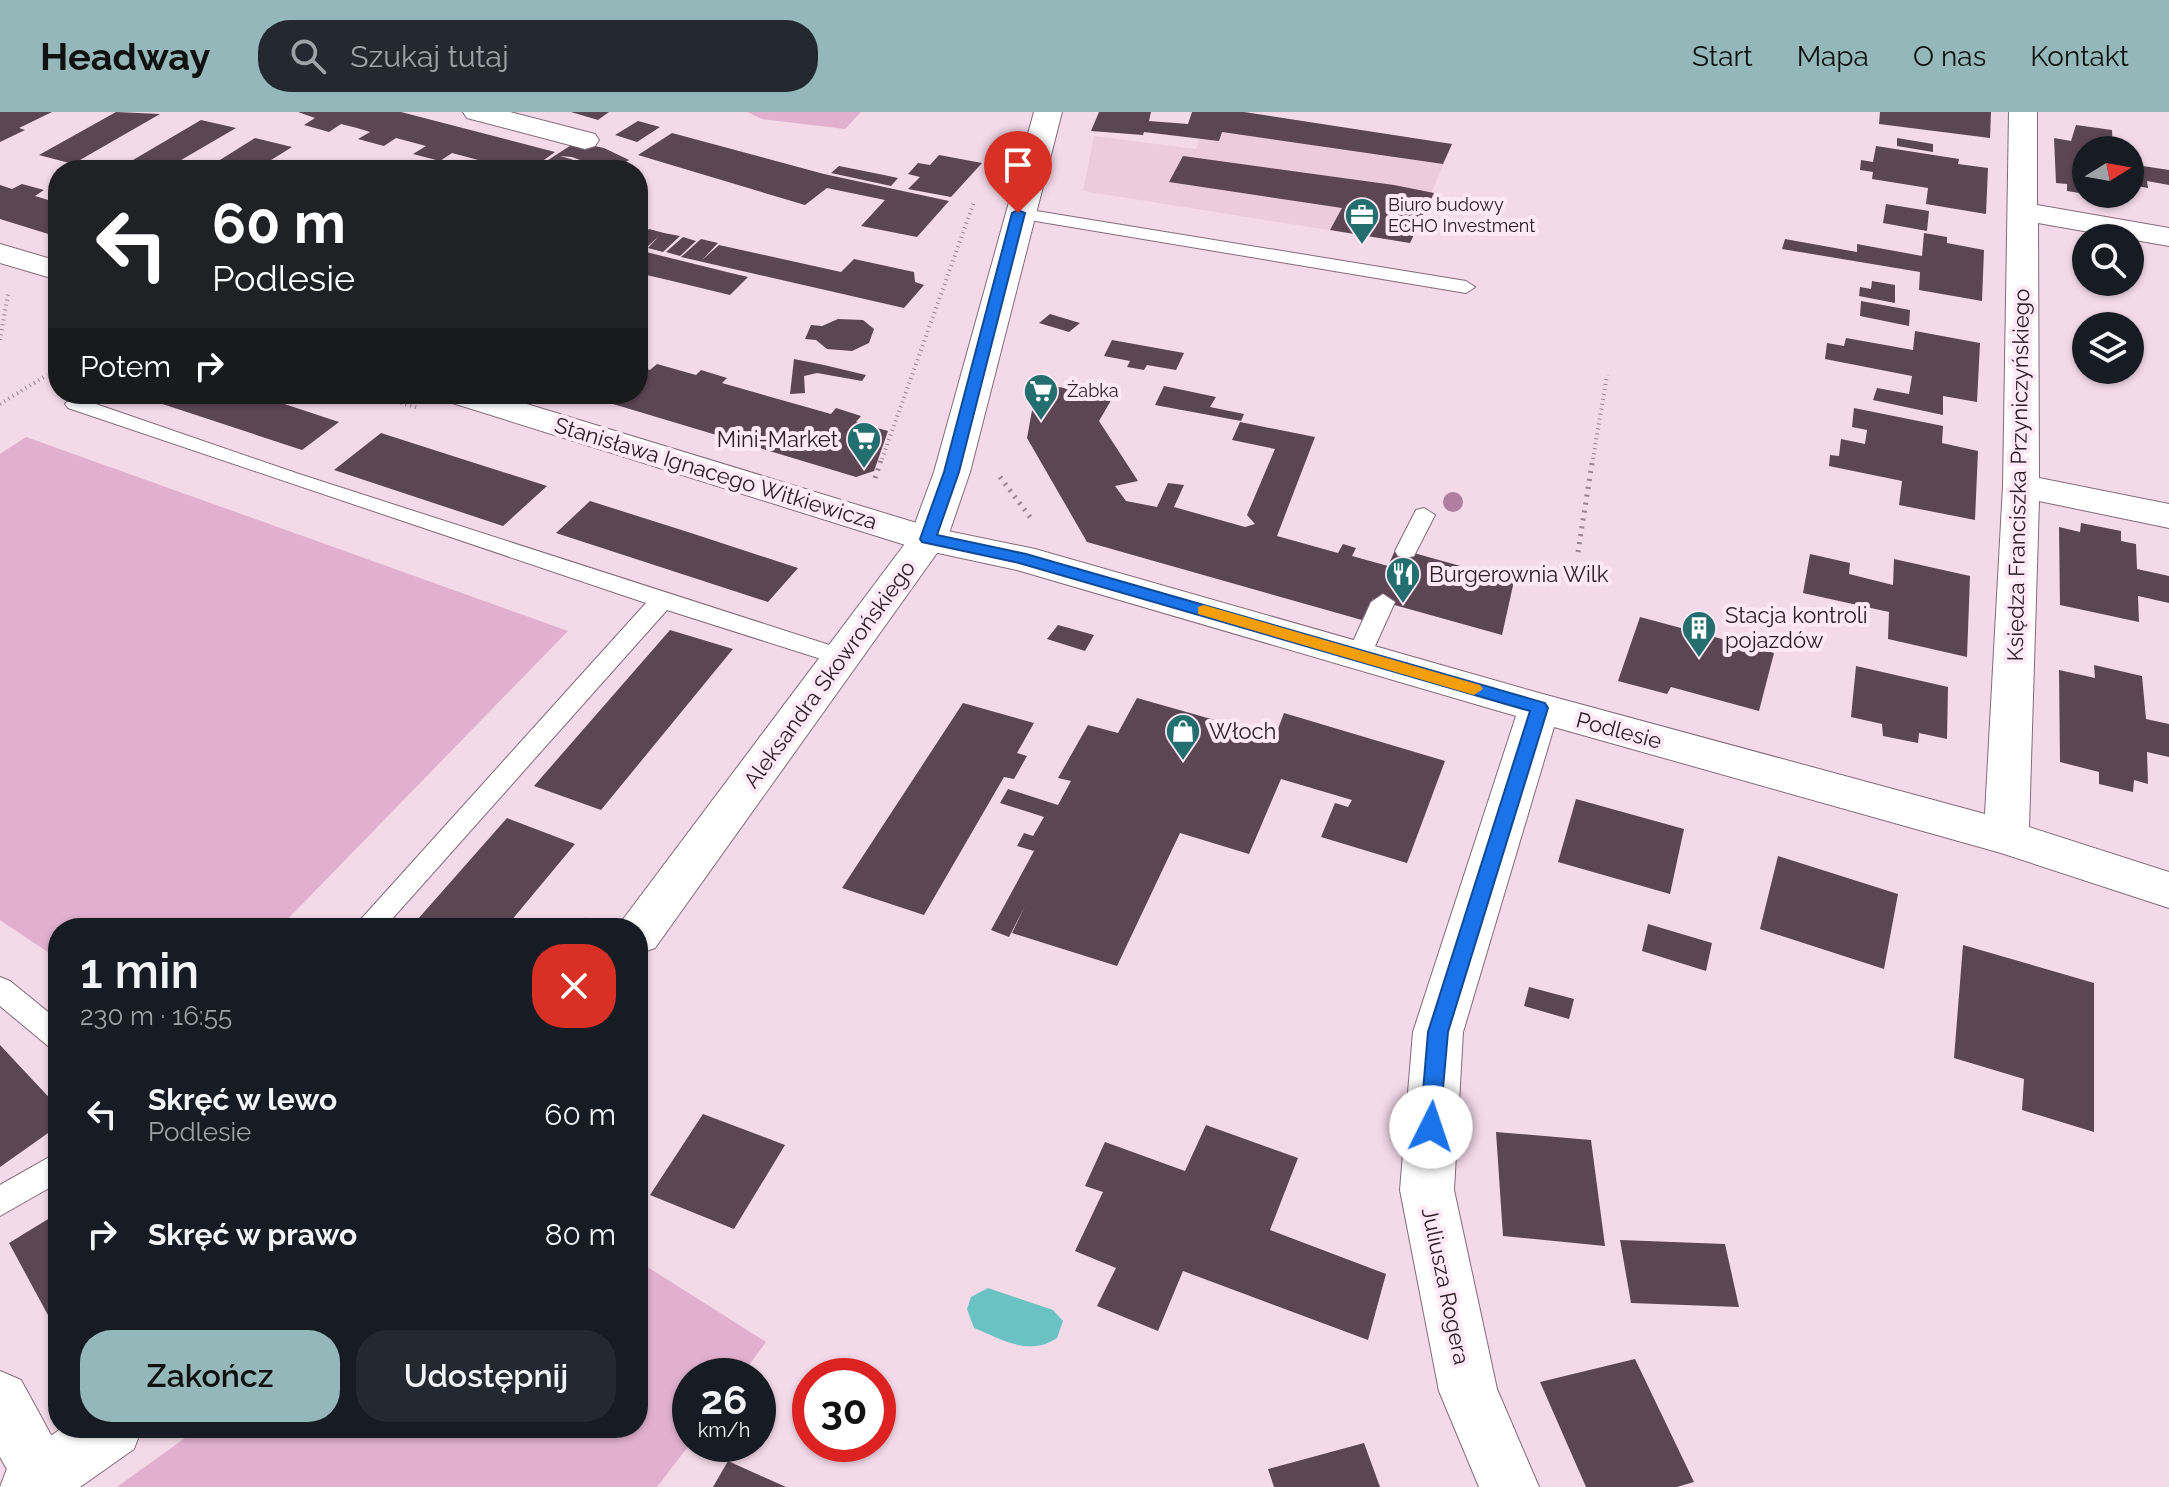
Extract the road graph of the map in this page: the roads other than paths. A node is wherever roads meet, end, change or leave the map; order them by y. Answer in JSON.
{"nodes":[{"id":1,"x":477,"y":112,"type":"edge"},
{"id":2,"x":1048,"y":112,"type":"edge"},
{"id":3,"x":2023,"y":112,"type":"edge"},
{"id":4,"x":585,"y":140,"type":"dead end"},
{"id":5,"x":2024,"y":212,"type":"junction"},
{"id":6,"x":1018,"y":213,"type":"junction"},
{"id":7,"x":2169,"y":237,"type":"edge"},
{"id":8,"x":0,"y":253,"type":"edge"},
{"id":9,"x":48,"y":268,"type":"edge"},
{"id":10,"x":1466,"y":287,"type":"dead end"},
{"id":11,"x":75,"y":404,"type":"edge"},
{"id":12,"x":490,"y":404,"type":"edge"},
{"id":13,"x":2021,"y":486,"type":"junction"},
{"id":14,"x":1424,"y":515,"type":"dead end"},
{"id":15,"x":2169,"y":516,"type":"edge"},
{"id":16,"x":928,"y":539,"type":"junction"},
{"id":17,"x":1406,"y":551,"type":"dead end"},
{"id":18,"x":662,"y":600,"type":"junction"},
{"id":19,"x":1383,"y":602,"type":"dead end"},
{"id":20,"x":1359,"y":655,"type":"junction"},
{"id":21,"x":840,"y":657,"type":"junction"},
{"id":22,"x":1539,"y":708,"type":"junction"},
{"id":23,"x":2006,"y":837,"type":"junction"},
{"id":24,"x":2169,"y":890,"type":"edge"},
{"id":25,"x":376,"y":918,"type":"edge"},
{"id":26,"x":648,"y":921,"type":"edge"},
{"id":27,"x":0,"y":989,"type":"edge"},
{"id":28,"x":48,"y":1029,"type":"edge"},
{"id":29,"x":48,"y":1172,"type":"edge"},
{"id":30,"x":0,"y":1202,"type":"edge"},
{"id":31,"x":0,"y":1400,"type":"edge"},
{"id":32,"x":99,"y":1438,"type":"edge"},
{"id":33,"x":36,"y":1482,"type":"edge"},
{"id":34,"x":1509,"y":1487,"type":"edge"}],
"edges":[{"from":1,"to":4,"type":"street"},
{"from":2,"to":6,"type":"street","name":"Aleksandra Skowrońskiego"},
{"from":3,"to":5,"type":"street","name":"Księdza Franciszka Przyniczyńskiego"},
{"from":5,"to":7,"type":"street"},
{"from":5,"to":13,"type":"street","name":"Księdza Franciszka Przyniczyńskiego"},
{"from":6,"to":10,"type":"lane"},
{"from":6,"to":16,"type":"street","name":"Aleksandra Skowrońskiego"},
{"from":8,"to":9,"type":"street"},
{"from":11,"to":18,"type":"lane"},
{"from":12,"to":16,"type":"street","name":"Stanisława Ignacego Witkiewicza"},
{"from":13,"to":15,"type":"street"},
{"from":13,"to":23,"type":"street","name":"Księdza Franciszka Przyniczyńskiego"},
{"from":14,"to":17,"type":"lane"},
{"from":16,"to":20,"type":"street","name":"Podlesie"},
{"from":16,"to":21,"type":"street","name":"Aleksandra Skowrońskiego"},
{"from":18,"to":21,"type":"lane"},
{"from":18,"to":25,"type":"lane"},
{"from":19,"to":20,"type":"lane"},
{"from":20,"to":22,"type":"street","name":"Podlesie"},
{"from":21,"to":26,"type":"street","name":"Aleksandra Skowrońskiego"},
{"from":22,"to":23,"type":"street","name":"Podlesie"},
{"from":22,"to":34,"type":"street","name":"Juliusza Rogera"},
{"from":23,"to":24,"type":"street","name":"Podlesie"},
{"from":27,"to":28,"type":"lane"},
{"from":29,"to":30,"type":"lane"},
{"from":31,"to":33,"type":"street"},
{"from":32,"to":33,"type":"street"}]}
